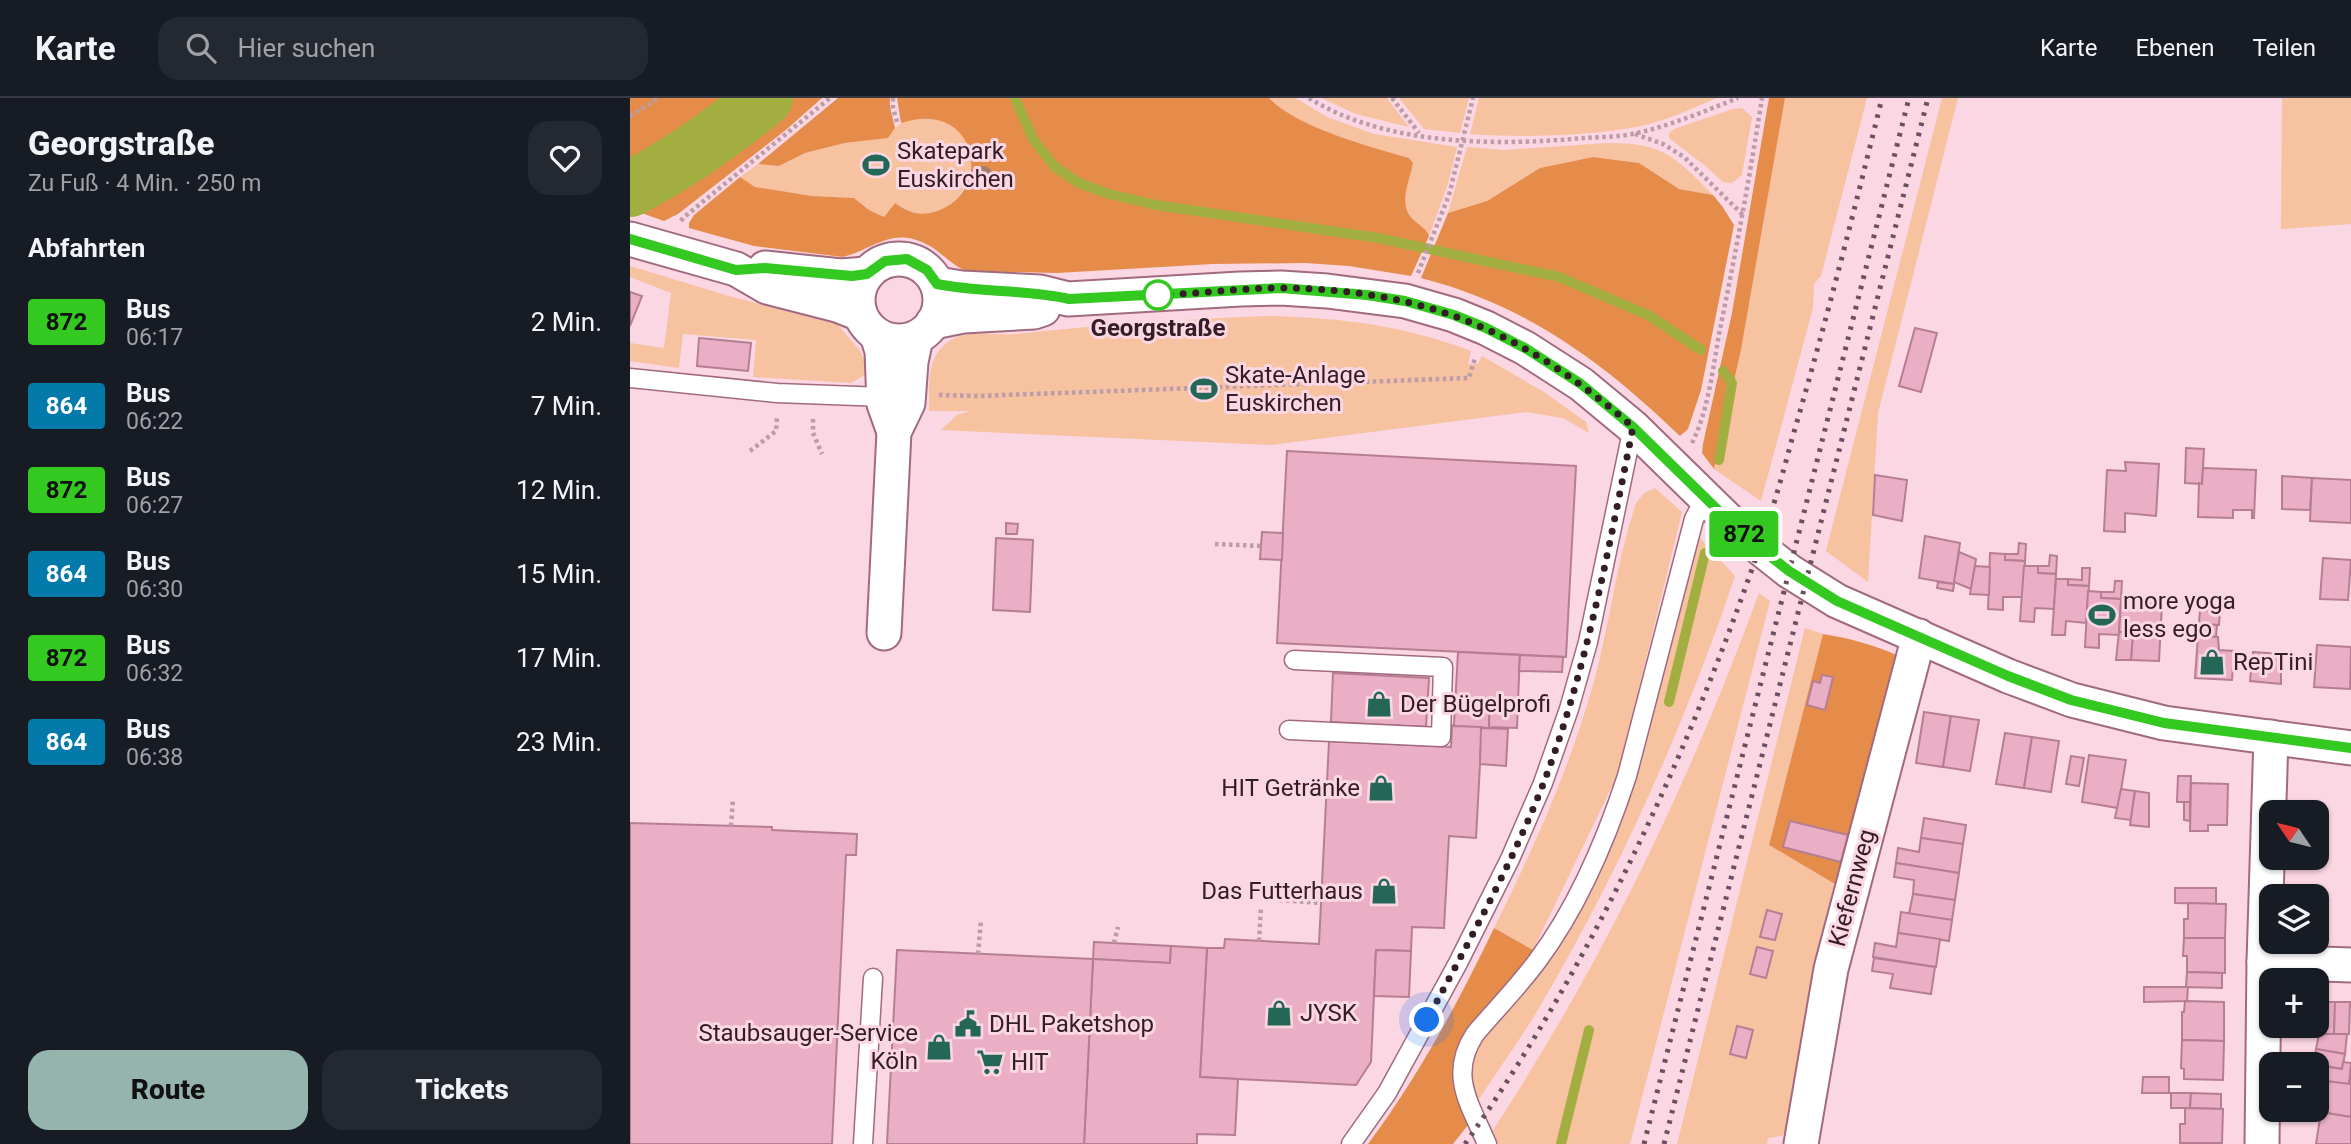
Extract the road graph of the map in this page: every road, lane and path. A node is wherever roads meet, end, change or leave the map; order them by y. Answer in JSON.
{"nodes":[{"id":1,"x":659,"y":98,"type":"edge"},
{"id":2,"x":830,"y":98,"type":"edge"},
{"id":3,"x":893,"y":98,"type":"edge"},
{"id":4,"x":1309,"y":98,"type":"edge"},
{"id":5,"x":1392,"y":98,"type":"edge"},
{"id":6,"x":1473,"y":98,"type":"edge"},
{"id":7,"x":1738,"y":98,"type":"edge"},
{"id":8,"x":1762,"y":98,"type":"edge"},
{"id":9,"x":630,"y":116,"type":"edge"},
{"id":10,"x":898,"y":125,"type":"dead end"},
{"id":11,"x":1634,"y":134,"type":"junction"},
{"id":12,"x":1420,"y":135,"type":"junction"},
{"id":13,"x":1463,"y":141,"type":"junction"},
{"id":14,"x":1743,"y":215,"type":"junction"},
{"id":15,"x":630,"y":239,"type":"edge"},
{"id":16,"x":667,"y":250,"type":"junction"},
{"id":17,"x":736,"y":270,"type":"junction"},
{"id":18,"x":867,"y":274,"type":"junction"},
{"id":19,"x":1416,"y":276,"type":"dead end"},
{"id":20,"x":937,"y":284,"type":"junction"},
{"id":21,"x":1069,"y":299,"type":"junction"},
{"id":22,"x":869,"y":325,"type":"junction"},
{"id":23,"x":925,"y":330,"type":"junction"},
{"id":24,"x":630,"y":378,"type":"edge"},
{"id":25,"x":1469,"y":378,"type":"dead end"},
{"id":26,"x":896,"y":396,"type":"junction"},
{"id":27,"x":777,"y":415,"type":"dead end"},
{"id":28,"x":813,"y":420,"type":"dead end"},
{"id":29,"x":1633,"y":427,"type":"junction"},
{"id":30,"x":1688,"y":451,"type":"dead end"},
{"id":31,"x":750,"y":452,"type":"dead end"},
{"id":32,"x":822,"y":454,"type":"dead end"},
{"id":33,"x":1704,"y":498,"type":"junction"},
{"id":34,"x":1215,"y":544,"type":"dead end"},
{"id":35,"x":1261,"y":546,"type":"dead end"},
{"id":36,"x":884,"y":633,"type":"dead end"},
{"id":37,"x":1919,"y":636,"type":"junction"},
{"id":38,"x":1294,"y":660,"type":"dead end"},
{"id":39,"x":1289,"y":730,"type":"dead end"},
{"id":40,"x":2271,"y":737,"type":"junction"},
{"id":41,"x":2351,"y":748,"type":"edge"},
{"id":42,"x":1286,"y":784,"type":"dead end"},
{"id":43,"x":1327,"y":787,"type":"dead end"},
{"id":44,"x":733,"y":799,"type":"dead end"},
{"id":45,"x":731,"y":826,"type":"dead end"},
{"id":46,"x":1279,"y":900,"type":"dead end"},
{"id":47,"x":1321,"y":903,"type":"dead end"},
{"id":48,"x":1261,"y":907,"type":"dead end"},
{"id":49,"x":981,"y":920,"type":"dead end"},
{"id":50,"x":1118,"y":927,"type":"dead end"},
{"id":51,"x":1259,"y":941,"type":"dead end"},
{"id":52,"x":1114,"y":943,"type":"dead end"},
{"id":53,"x":978,"y":954,"type":"dead end"},
{"id":54,"x":2264,"y":962,"type":"junction"},
{"id":55,"x":2351,"y":965,"type":"edge"},
{"id":56,"x":873,"y":978,"type":"dead end"},
{"id":57,"x":863,"y":1144,"type":"edge"},
{"id":58,"x":1351,"y":1144,"type":"edge"},
{"id":59,"x":1487,"y":1144,"type":"edge"},
{"id":60,"x":1801,"y":1144,"type":"edge"},
{"id":61,"x":2262,"y":1144,"type":"edge"}],
"edges":[{"from":1,"to":9,"type":"path"},
{"from":2,"to":16,"type":"path"},
{"from":3,"to":10,"type":"path"},
{"from":4,"to":12,"type":"path"},
{"from":5,"to":12,"type":"path"},
{"from":6,"to":13,"type":"path"},
{"from":7,"to":11,"type":"path"},
{"from":8,"to":14,"type":"path"},
{"from":11,"to":13,"type":"path"},
{"from":11,"to":14,"type":"path"},
{"from":12,"to":13,"type":"path"},
{"from":13,"to":19,"type":"path"},
{"from":14,"to":30,"type":"path"},
{"from":15,"to":16,"type":"street"},
{"from":16,"to":17,"type":"street"},
{"from":17,"to":18,"type":"street"},
{"from":17,"to":22,"type":"street"},
{"from":18,"to":20,"type":"street"},
{"from":18,"to":22,"type":"street"},
{"from":20,"to":21,"type":"street"},
{"from":20,"to":23,"type":"street"},
{"from":21,"to":23,"type":"street"},
{"from":21,"to":29,"type":"street"},
{"from":22,"to":23,"type":"street"},
{"from":22,"to":26,"type":"street"},
{"from":23,"to":26,"type":"street"},
{"from":24,"to":26,"type":"lane"},
{"from":25,"to":26,"type":"path"},
{"from":26,"to":36,"type":"street"},
{"from":27,"to":31,"type":"path"},
{"from":28,"to":32,"type":"path"},
{"from":29,"to":33,"type":"street"},
{"from":29,"to":58,"type":"lane"},
{"from":33,"to":37,"type":"street"},
{"from":33,"to":59,"type":"lane"},
{"from":34,"to":35,"type":"path"},
{"from":37,"to":40,"type":"street"},
{"from":37,"to":60,"type":"street","name":"Kiefernweg"},
{"from":38,"to":39,"type":"lane"},
{"from":40,"to":41,"type":"street"},
{"from":40,"to":54,"type":"street"},
{"from":42,"to":43,"type":"path"},
{"from":44,"to":45,"type":"path"},
{"from":46,"to":47,"type":"path"},
{"from":48,"to":51,"type":"path"},
{"from":49,"to":53,"type":"path"},
{"from":50,"to":52,"type":"path"},
{"from":54,"to":55,"type":"street"},
{"from":54,"to":61,"type":"street"},
{"from":56,"to":57,"type":"lane"}]}
